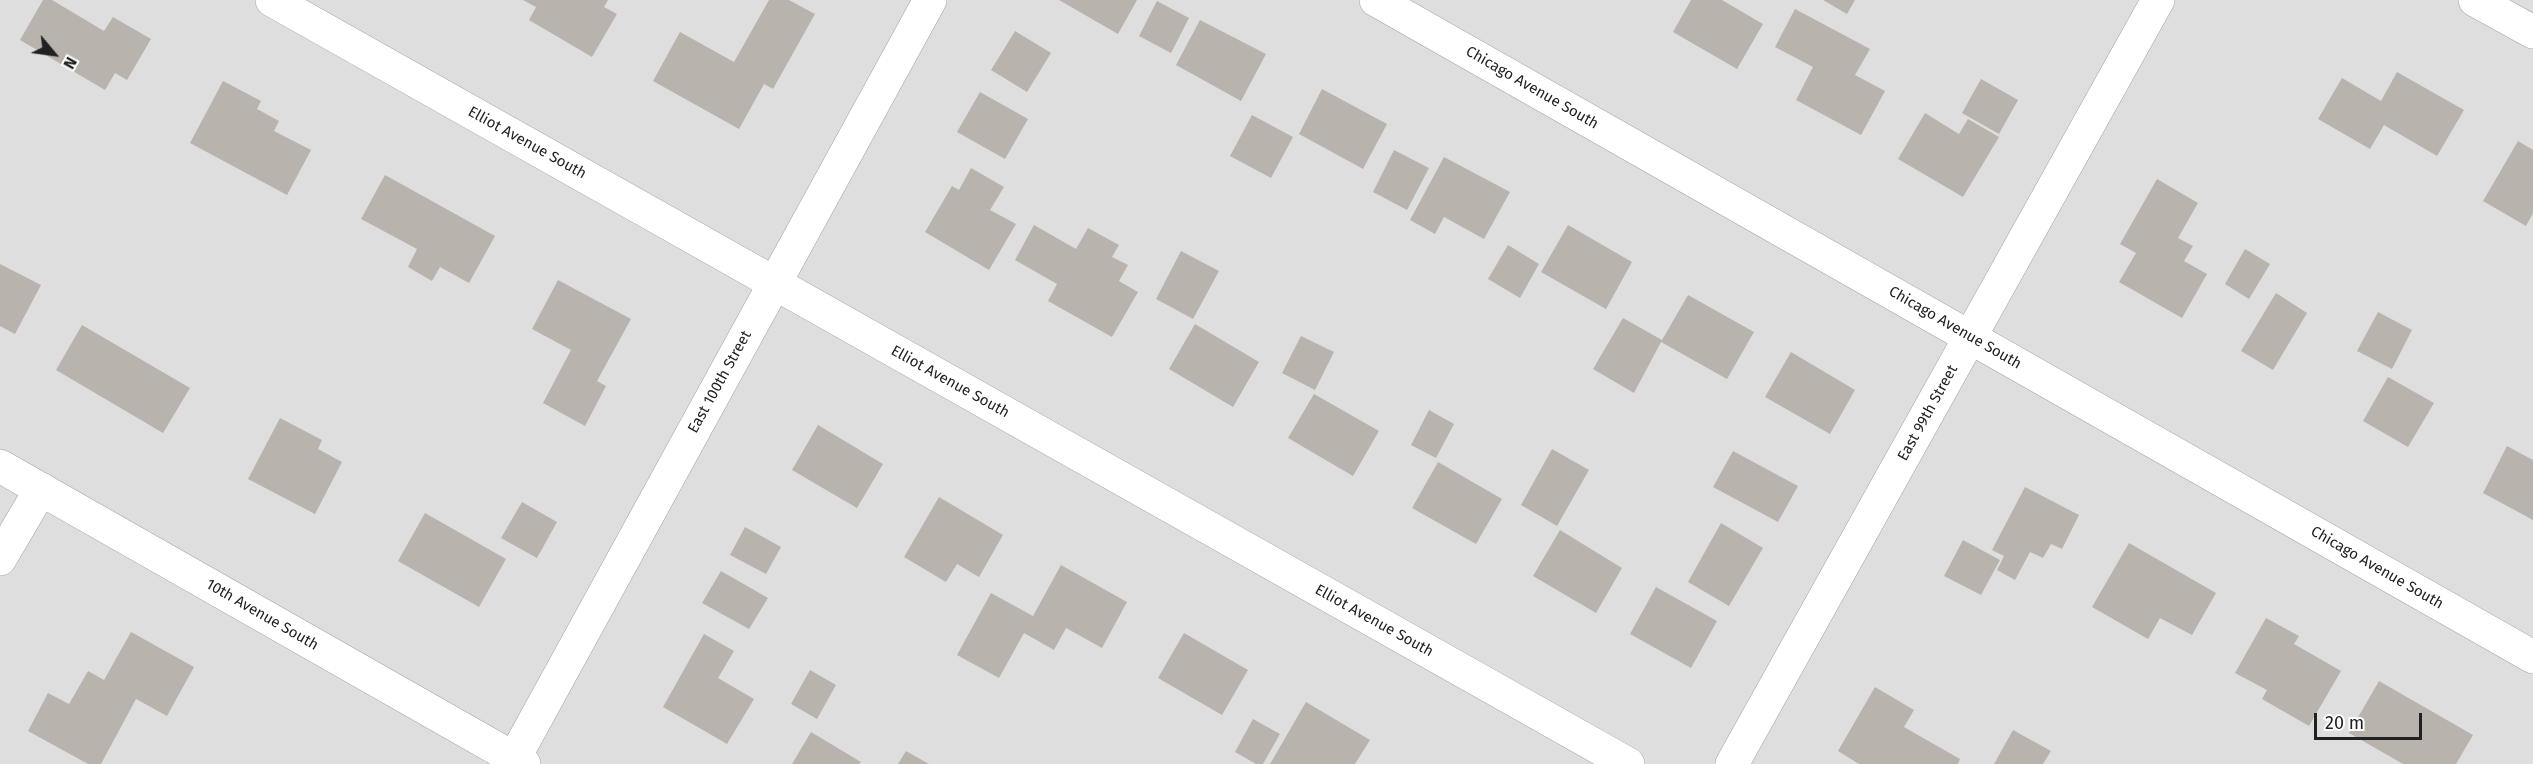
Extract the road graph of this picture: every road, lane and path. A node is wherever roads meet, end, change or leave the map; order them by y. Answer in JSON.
{"nodes":[{"id":1,"x":272,"y":0,"type":"edge"},
{"id":2,"x":930,"y":0,"type":"edge"},
{"id":3,"x":1376,"y":0,"type":"edge"},
{"id":4,"x":2158,"y":0,"type":"edge"},
{"id":5,"x":2475,"y":0,"type":"edge"},
{"id":6,"x":2533,"y":32,"type":"edge"},
{"id":7,"x":775,"y":283,"type":"junction"},
{"id":8,"x":1970,"y":337,"type":"junction"},
{"id":9,"x":0,"y":466,"type":"edge"},
{"id":10,"x":40,"y":489,"type":"junction"},
{"id":11,"x":0,"y":559,"type":"edge"},
{"id":12,"x":2533,"y":657,"type":"edge"},
{"id":13,"x":516,"y":762,"type":"edge"},
{"id":14,"x":1628,"y":764,"type":"edge"},
{"id":15,"x":1732,"y":764,"type":"edge"}],
"edges":[{"from":1,"to":7,"type":"street","name":"Elliot Avenue South"},
{"from":2,"to":7,"type":"street","name":"East 100th Street"},
{"from":3,"to":8,"type":"street","name":"Chicago Avenue South"},
{"from":4,"to":8,"type":"street","name":"East 99th Street"},
{"from":5,"to":6,"type":"street"},
{"from":7,"to":13,"type":"street","name":"East 100th Street"},
{"from":7,"to":14,"type":"street","name":"Elliot Avenue South"},
{"from":8,"to":12,"type":"street","name":"Chicago Avenue South"},
{"from":8,"to":15,"type":"street","name":"East 99th Street"},
{"from":9,"to":10,"type":"street","name":"10th Avenue South"},
{"from":10,"to":11,"type":"street"},
{"from":10,"to":13,"type":"street","name":"10th Avenue South"}]}
